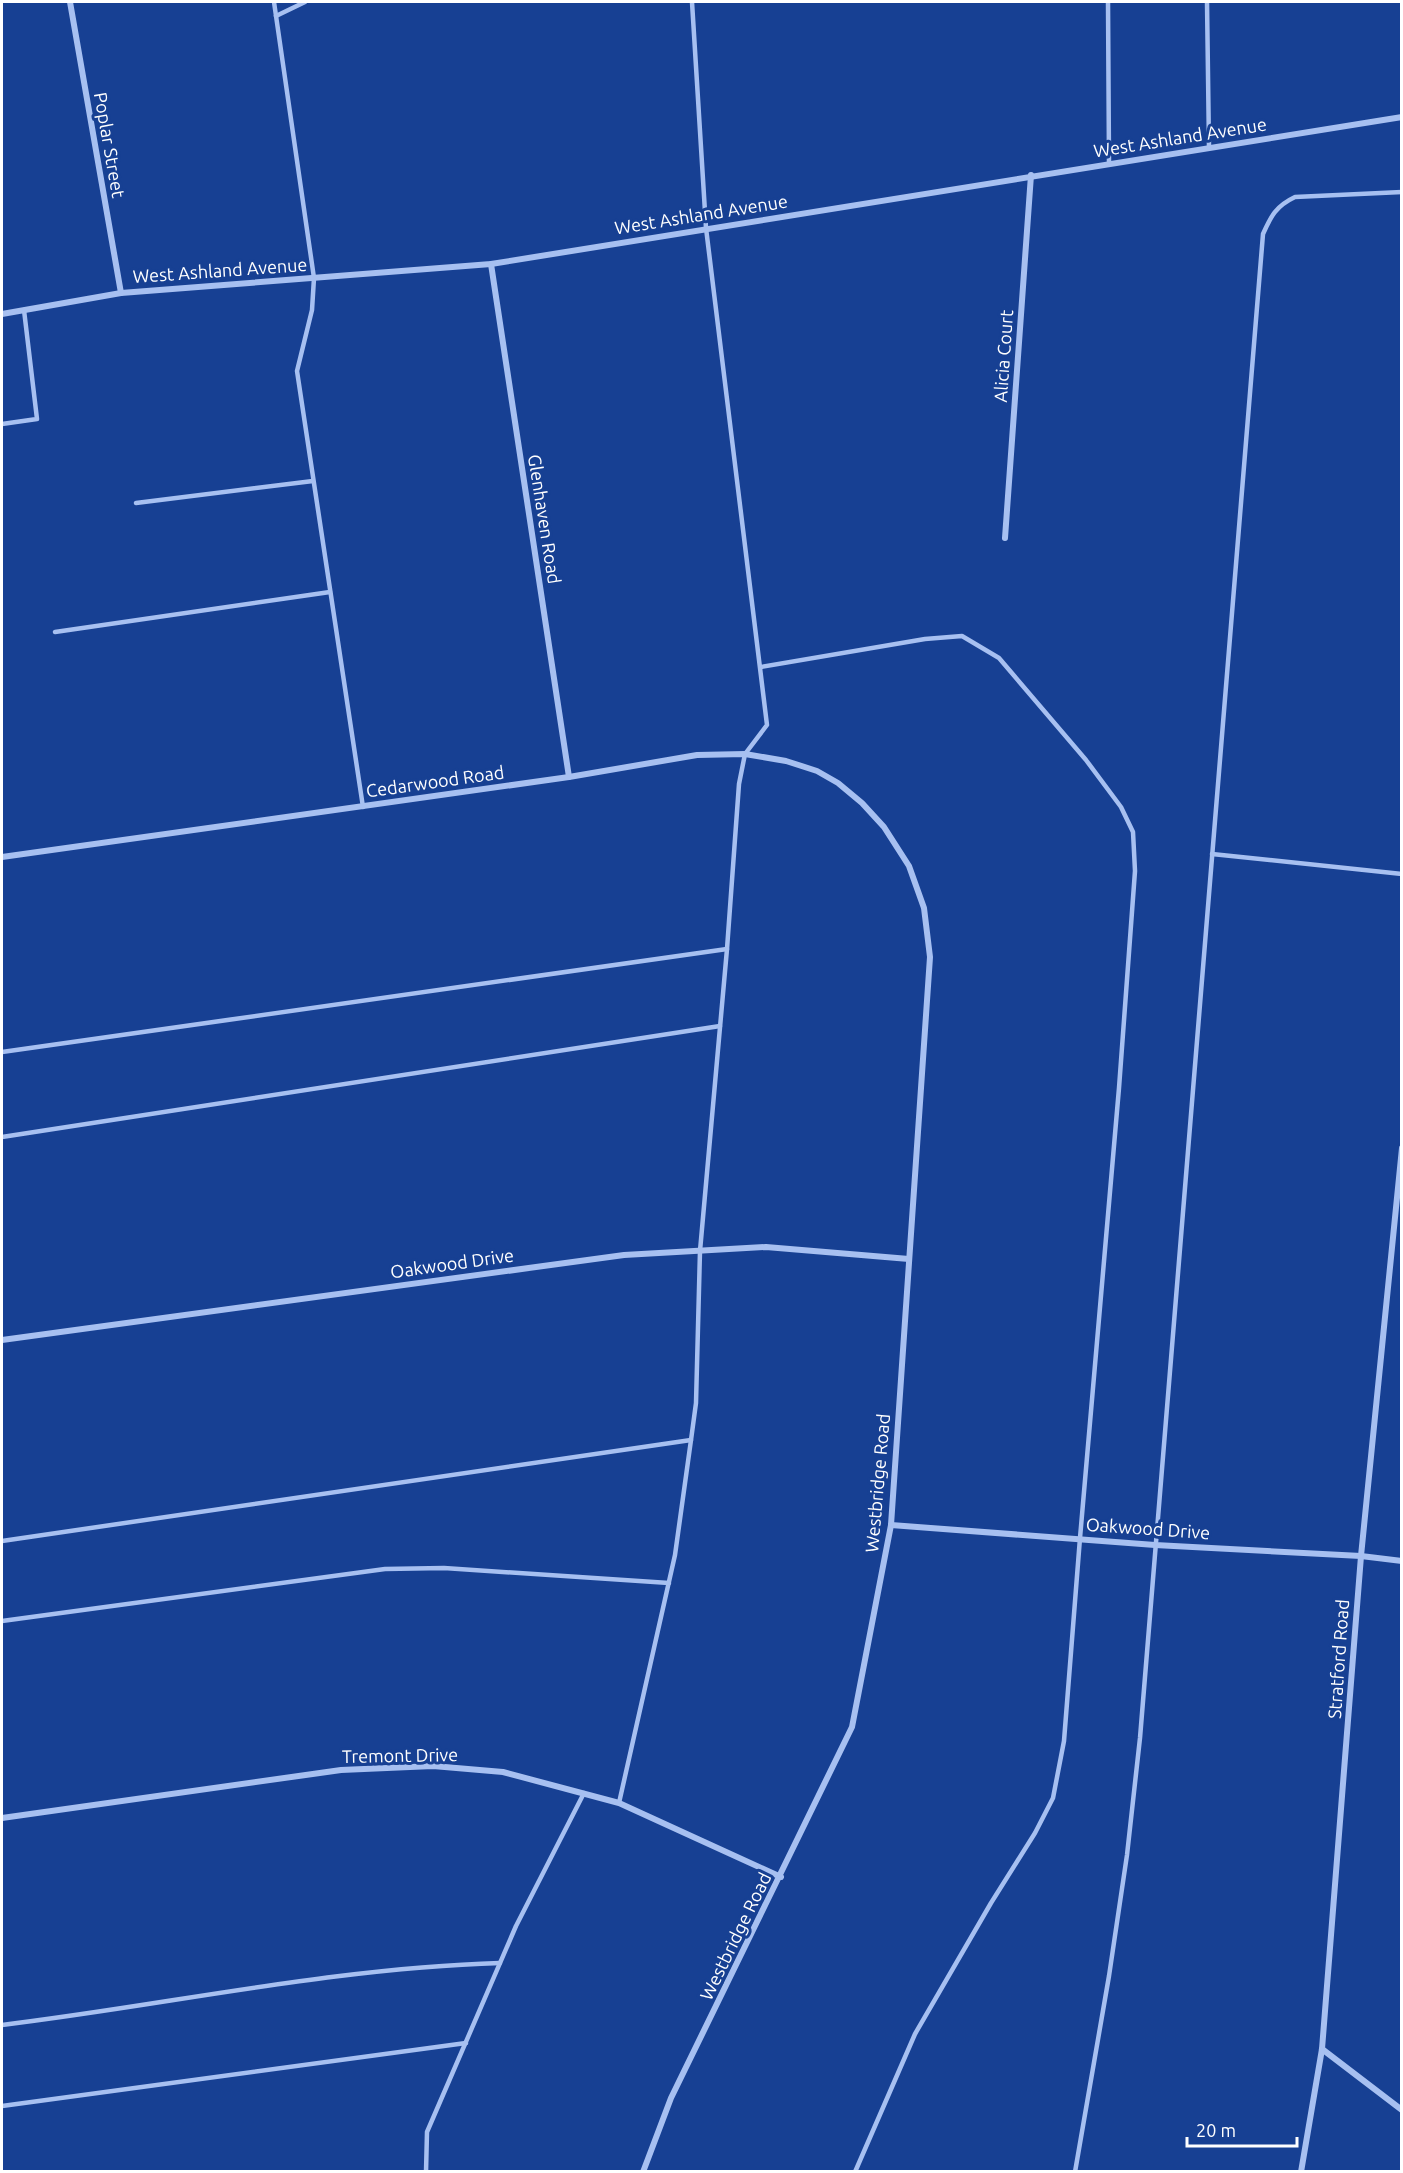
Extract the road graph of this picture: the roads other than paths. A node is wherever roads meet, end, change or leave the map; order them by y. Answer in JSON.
{"nodes":[{"id":1,"x":70,"y":2,"type":"edge"},
{"id":2,"x":273,"y":2,"type":"edge"},
{"id":3,"x":305,"y":2,"type":"edge"},
{"id":4,"x":692,"y":2,"type":"edge"},
{"id":5,"x":1108,"y":2,"type":"edge"},
{"id":6,"x":1207,"y":2,"type":"edge"},
{"id":7,"x":276,"y":16,"type":"junction"},
{"id":8,"x":1401,"y":117,"type":"edge"},
{"id":9,"x":1209,"y":147,"type":"junction"},
{"id":10,"x":1109,"y":163,"type":"junction"},
{"id":11,"x":1031,"y":175,"type":"junction"},
{"id":12,"x":1401,"y":192,"type":"edge"},
{"id":13,"x":706,"y":228,"type":"junction"},
{"id":14,"x":491,"y":264,"type":"junction"},
{"id":15,"x":314,"y":278,"type":"junction"},
{"id":16,"x":121,"y":293,"type":"junction"},
{"id":17,"x":24,"y":310,"type":"junction"},
{"id":18,"x":2,"y":314,"type":"edge"},
{"id":19,"x":2,"y":424,"type":"edge"},
{"id":20,"x":313,"y":481,"type":"junction"},
{"id":21,"x":136,"y":503,"type":"dead end"},
{"id":22,"x":1005,"y":538,"type":"dead end"},
{"id":23,"x":330,"y":592,"type":"junction"},
{"id":24,"x":55,"y":632,"type":"dead end"},
{"id":25,"x":761,"y":667,"type":"junction"},
{"id":26,"x":745,"y":754,"type":"junction"},
{"id":27,"x":570,"y":777,"type":"junction"},
{"id":28,"x":862,"y":803,"type":"joint"},
{"id":29,"x":363,"y":807,"type":"junction"},
{"id":30,"x":1212,"y":854,"type":"junction"},
{"id":31,"x":2,"y":856,"type":"edge"},
{"id":32,"x":1401,"y":874,"type":"edge"},
{"id":33,"x":727,"y":949,"type":"junction"},
{"id":34,"x":720,"y":1026,"type":"junction"},
{"id":35,"x":2,"y":1052,"type":"edge"},
{"id":36,"x":2,"y":1137,"type":"edge"},
{"id":37,"x":1401,"y":1148,"type":"edge"},
{"id":38,"x":700,"y":1251,"type":"junction"},
{"id":39,"x":909,"y":1259,"type":"junction"},
{"id":40,"x":2,"y":1340,"type":"edge"},
{"id":41,"x":691,"y":1440,"type":"junction"},
{"id":42,"x":891,"y":1525,"type":"junction"},
{"id":43,"x":1080,"y":1538,"type":"junction"},
{"id":44,"x":2,"y":1541,"type":"edge"},
{"id":45,"x":1155,"y":1545,"type":"junction"},
{"id":46,"x":1361,"y":1556,"type":"junction"},
{"id":47,"x":1401,"y":1562,"type":"edge"},
{"id":48,"x":669,"y":1583,"type":"junction"},
{"id":49,"x":2,"y":1621,"type":"edge"},
{"id":50,"x":584,"y":1793,"type":"junction"},
{"id":51,"x":619,"y":1803,"type":"junction"},
{"id":52,"x":2,"y":1818,"type":"edge"},
{"id":53,"x":781,"y":1877,"type":"junction"},
{"id":54,"x":500,"y":1963,"type":"junction"},
{"id":55,"x":2,"y":2025,"type":"edge"},
{"id":56,"x":466,"y":2043,"type":"junction"},
{"id":57,"x":1322,"y":2049,"type":"junction"},
{"id":58,"x":2,"y":2106,"type":"edge"},
{"id":59,"x":1401,"y":2110,"type":"edge"},
{"id":60,"x":426,"y":2172,"type":"edge"},
{"id":61,"x":643,"y":2172,"type":"edge"},
{"id":62,"x":855,"y":2172,"type":"edge"},
{"id":63,"x":1075,"y":2172,"type":"edge"},
{"id":64,"x":1301,"y":2172,"type":"edge"}],
"edges":[{"from":1,"to":16,"type":"street","name":"Poplar Street"},
{"from":2,"to":7,"type":"lane"},
{"from":3,"to":7,"type":"lane"},
{"from":4,"to":13,"type":"lane"},
{"from":5,"to":10,"type":"lane"},
{"from":6,"to":9,"type":"lane"},
{"from":7,"to":15,"type":"lane"},
{"from":8,"to":9,"type":"street","name":"West Ashland Avenue"},
{"from":9,"to":10,"type":"street","name":"West Ashland Avenue"},
{"from":10,"to":11,"type":"street","name":"West Ashland Avenue"},
{"from":11,"to":13,"type":"street","name":"West Ashland Avenue"},
{"from":11,"to":22,"type":"street","name":"Alicia Court"},
{"from":12,"to":30,"type":"lane"},
{"from":13,"to":14,"type":"street","name":"West Ashland Avenue"},
{"from":13,"to":25,"type":"lane"},
{"from":14,"to":15,"type":"street","name":"West Ashland Avenue"},
{"from":14,"to":27,"type":"street","name":"Glenhaven Road"},
{"from":15,"to":16,"type":"street","name":"West Ashland Avenue"},
{"from":15,"to":20,"type":"lane"},
{"from":16,"to":17,"type":"street","name":"West Ashland Avenue"},
{"from":17,"to":18,"type":"street","name":"West Ashland Avenue"},
{"from":17,"to":19,"type":"lane"},
{"from":20,"to":21,"type":"lane"},
{"from":20,"to":23,"type":"lane"},
{"from":23,"to":24,"type":"lane"},
{"from":23,"to":29,"type":"lane"},
{"from":25,"to":26,"type":"lane"},
{"from":25,"to":43,"type":"lane"},
{"from":26,"to":27,"type":"street","name":"Cedarwood Road"},
{"from":26,"to":28,"type":"street","name":"Cedarwood Road"},
{"from":26,"to":33,"type":"lane"},
{"from":27,"to":29,"type":"street","name":"Cedarwood Road"},
{"from":28,"to":39,"type":"street","name":"Westbridge Road"},
{"from":29,"to":31,"type":"street","name":"Cedarwood Road"},
{"from":30,"to":32,"type":"lane"},
{"from":30,"to":45,"type":"lane"},
{"from":33,"to":34,"type":"lane"},
{"from":33,"to":35,"type":"lane"},
{"from":34,"to":36,"type":"lane"},
{"from":34,"to":38,"type":"lane"},
{"from":37,"to":46,"type":"street","name":"Stratford Road"},
{"from":38,"to":39,"type":"street","name":"Oakwood Drive"},
{"from":38,"to":40,"type":"street","name":"Oakwood Drive"},
{"from":38,"to":41,"type":"lane"},
{"from":39,"to":42,"type":"street","name":"Westbridge Road"},
{"from":41,"to":44,"type":"lane"},
{"from":41,"to":48,"type":"lane"},
{"from":42,"to":43,"type":"street","name":"Oakwood Drive"},
{"from":42,"to":53,"type":"street","name":"Westbridge Road"},
{"from":43,"to":45,"type":"street","name":"Oakwood Drive"},
{"from":43,"to":62,"type":"lane"},
{"from":45,"to":46,"type":"street","name":"Oakwood Drive"},
{"from":45,"to":63,"type":"lane"},
{"from":46,"to":47,"type":"street","name":"Oakwood Drive"},
{"from":46,"to":57,"type":"street","name":"Stratford Road"},
{"from":48,"to":49,"type":"lane"},
{"from":48,"to":51,"type":"lane"},
{"from":50,"to":51,"type":"street","name":"Tremont Drive"},
{"from":50,"to":52,"type":"street","name":"Tremont Drive"},
{"from":50,"to":54,"type":"lane"},
{"from":51,"to":53,"type":"street","name":"Tremont Drive"},
{"from":53,"to":61,"type":"street","name":"Westbridge Road"},
{"from":54,"to":55,"type":"lane"},
{"from":54,"to":56,"type":"lane"},
{"from":56,"to":58,"type":"lane"},
{"from":56,"to":60,"type":"lane"},
{"from":57,"to":59,"type":"street"},
{"from":57,"to":64,"type":"street","name":"Stratford Road"}]}
